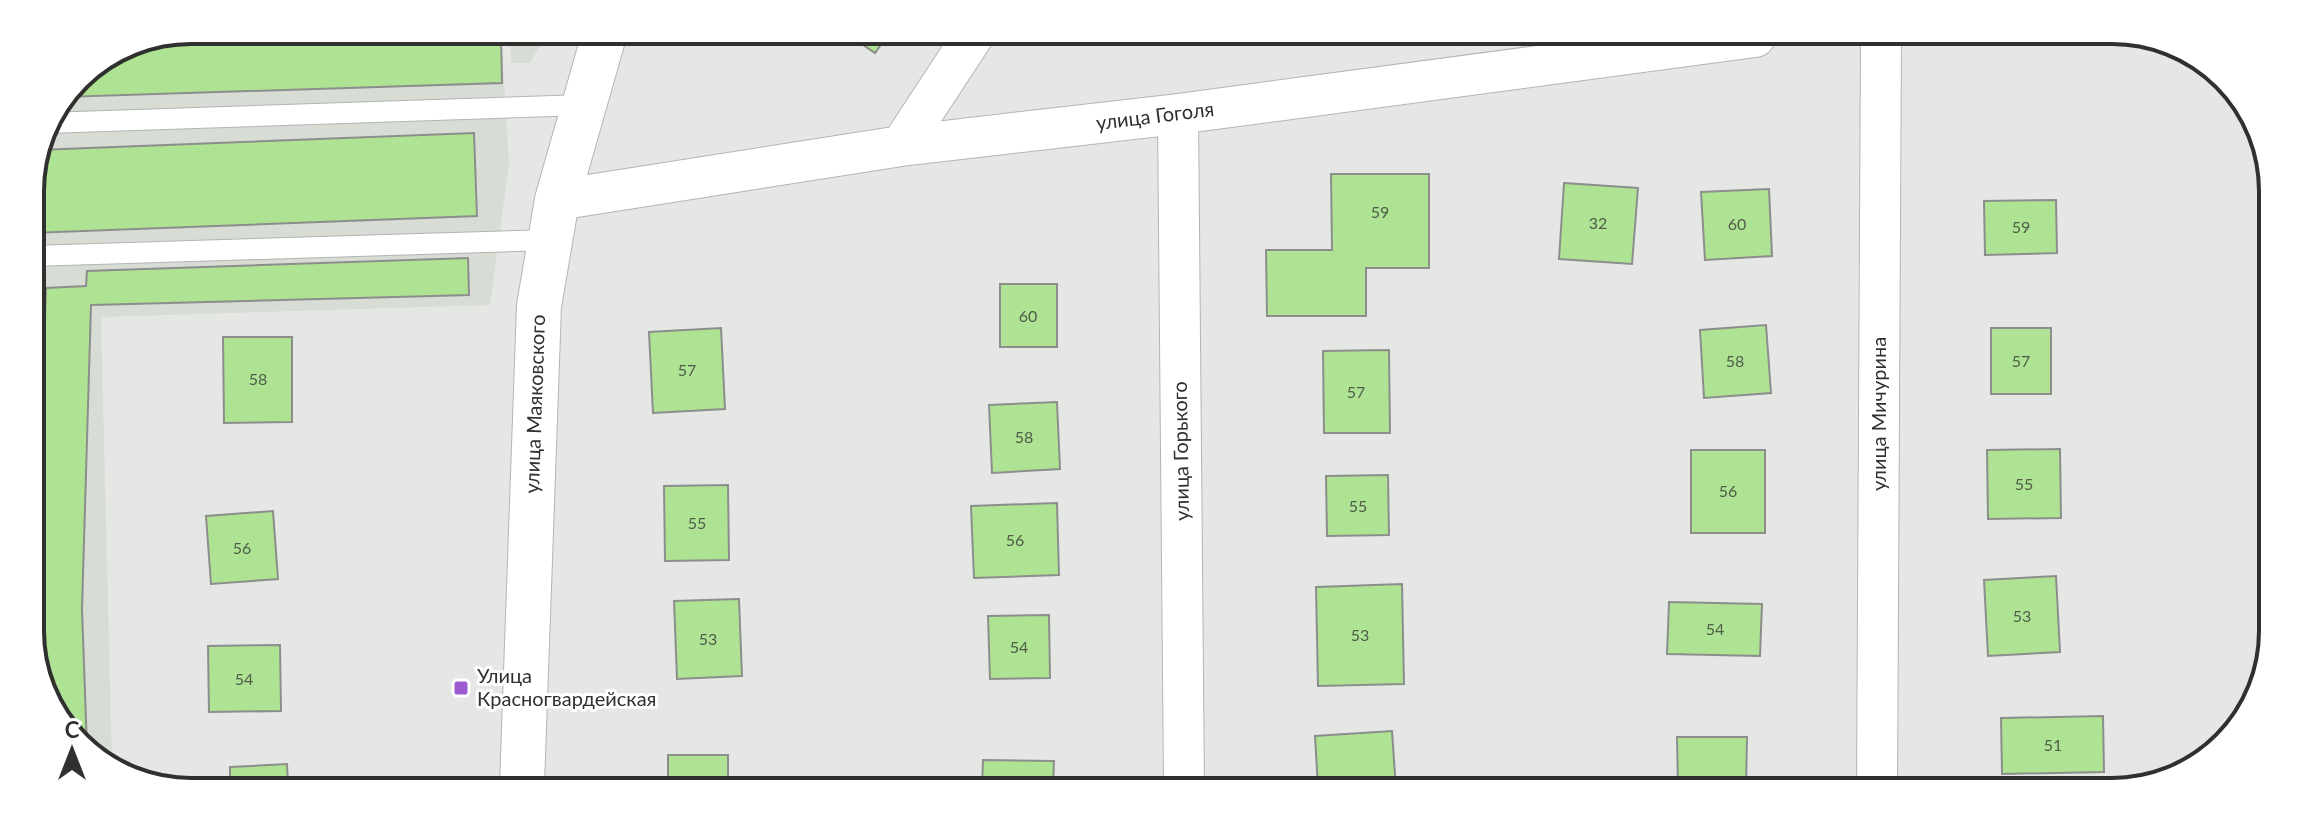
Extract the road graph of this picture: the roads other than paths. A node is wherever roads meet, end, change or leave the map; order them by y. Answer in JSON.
{"nodes":[{"id":1,"x":602,"y":44,"type":"edge"},
{"id":2,"x":968,"y":44,"type":"edge"},
{"id":3,"x":1703,"y":44,"type":"edge"},
{"id":4,"x":1881,"y":44,"type":"edge"},
{"id":5,"x":584,"y":105,"type":"junction"},
{"id":6,"x":1178,"y":114,"type":"junction"},
{"id":7,"x":61,"y":122,"type":"edge"},
{"id":8,"x":901,"y":146,"type":"junction"},
{"id":9,"x":554,"y":220,"type":"junction"},
{"id":10,"x":44,"y":255,"type":"edge"},
{"id":11,"x":522,"y":778,"type":"edge"},
{"id":12,"x":1184,"y":778,"type":"edge"},
{"id":13,"x":1877,"y":778,"type":"edge"}],
"edges":[{"from":1,"to":5,"type":"street","name":"улица Маяковского"},
{"from":2,"to":8,"type":"street"},
{"from":3,"to":6,"type":"street","name":"улица Гоголя"},
{"from":4,"to":13,"type":"street","name":"улица Мичурина"},
{"from":5,"to":7,"type":"lane"},
{"from":5,"to":9,"type":"street","name":"улица Маяковского"},
{"from":6,"to":8,"type":"street","name":"улица Гоголя"},
{"from":6,"to":12,"type":"street","name":"улица Горького"},
{"from":8,"to":9,"type":"street","name":"улица Гоголя"},
{"from":9,"to":10,"type":"lane"},
{"from":9,"to":11,"type":"street","name":"улица Маяковского"}]}
